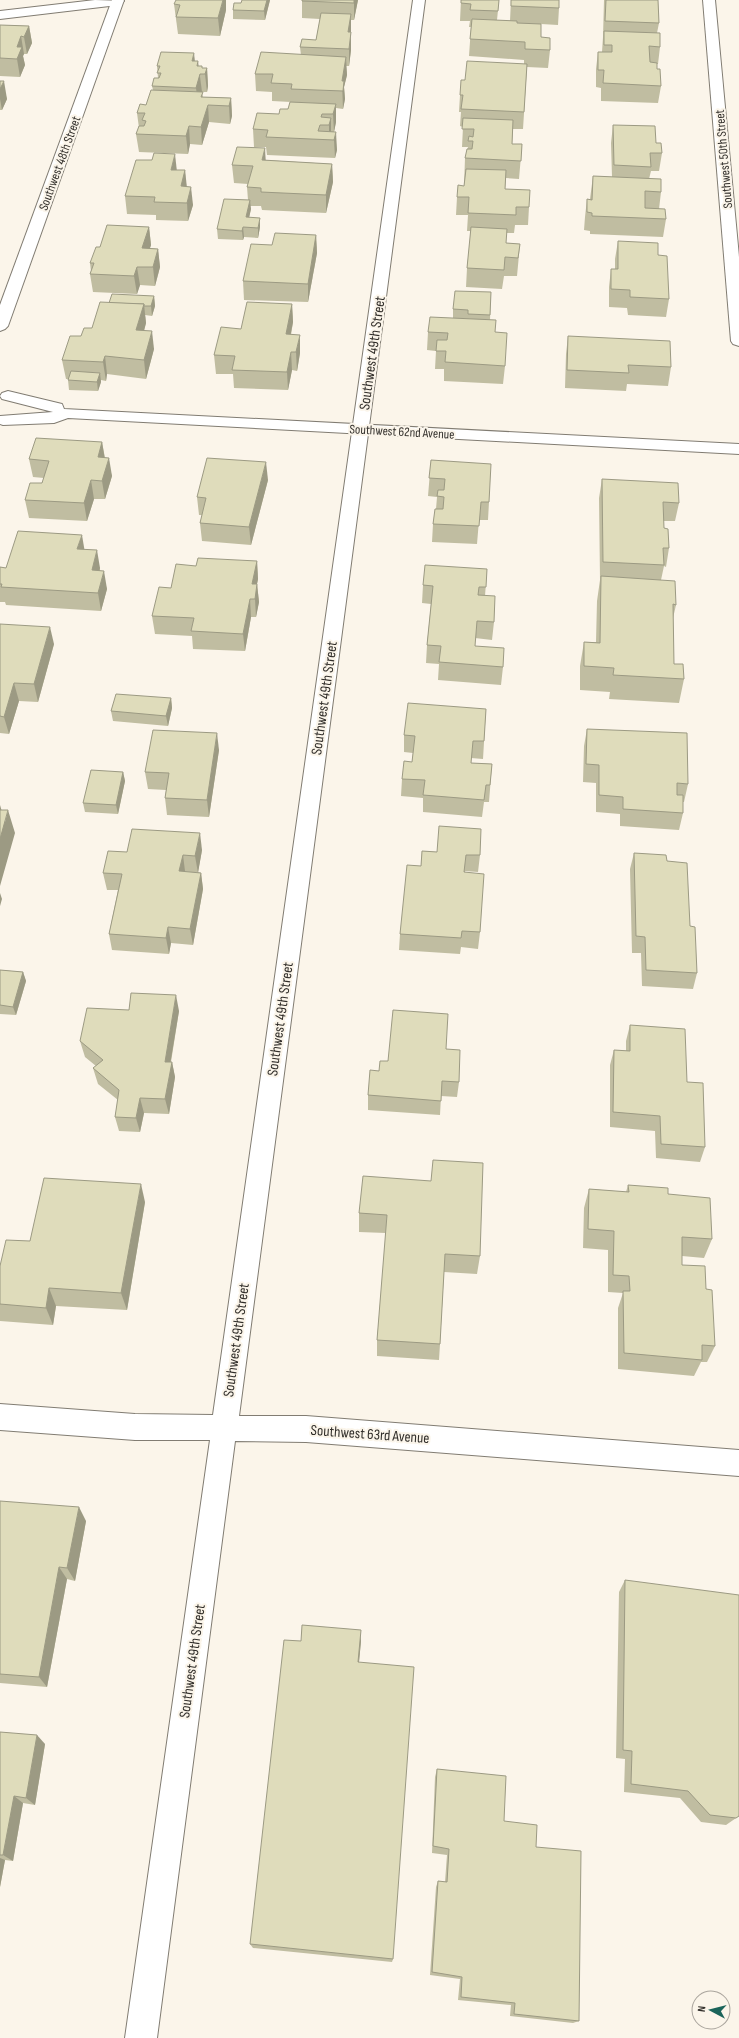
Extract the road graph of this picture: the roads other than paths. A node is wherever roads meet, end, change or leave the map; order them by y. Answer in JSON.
{"nodes":[{"id":1,"x":118,"y":0,"type":"edge"},
{"id":2,"x":419,"y":0,"type":"edge"},
{"id":3,"x":709,"y":0,"type":"edge"},
{"id":4,"x":0,"y":15,"type":"edge"},
{"id":5,"x":0,"y":326,"type":"edge"},
{"id":6,"x":739,"y":341,"type":"edge"},
{"id":7,"x":2,"y":390,"type":"edge"},
{"id":8,"x":66,"y":413,"type":"junction"},
{"id":9,"x":2,"y":421,"type":"edge"},
{"id":10,"x":362,"y":429,"type":"junction"},
{"id":11,"x":739,"y":449,"type":"edge"},
{"id":12,"x":0,"y":1417,"type":"edge"},
{"id":13,"x":223,"y":1429,"type":"junction"},
{"id":14,"x":739,"y":1463,"type":"edge"},
{"id":15,"x":141,"y":2038,"type":"edge"}],
"edges":[{"from":1,"to":4,"type":"street"},
{"from":1,"to":5,"type":"street","name":"Southwest 48th Street"},
{"from":2,"to":10,"type":"street","name":"Southwest 49th Street"},
{"from":3,"to":6,"type":"street","name":"Southwest 50th Street"},
{"from":7,"to":8,"type":"street","name":"Southwest 62nd Avenue"},
{"from":7,"to":9,"type":"street"},
{"from":8,"to":9,"type":"street","name":"Southwest 62nd Avenue"},
{"from":8,"to":10,"type":"street","name":"Southwest 62nd Avenue"},
{"from":10,"to":11,"type":"street","name":"Southwest 62nd Avenue"},
{"from":10,"to":13,"type":"street","name":"Southwest 49th Street"},
{"from":12,"to":13,"type":"street","name":"Southwest 63rd Avenue"},
{"from":13,"to":14,"type":"street","name":"Southwest 63rd Avenue"},
{"from":13,"to":15,"type":"street","name":"Southwest 49th Street"}]}
